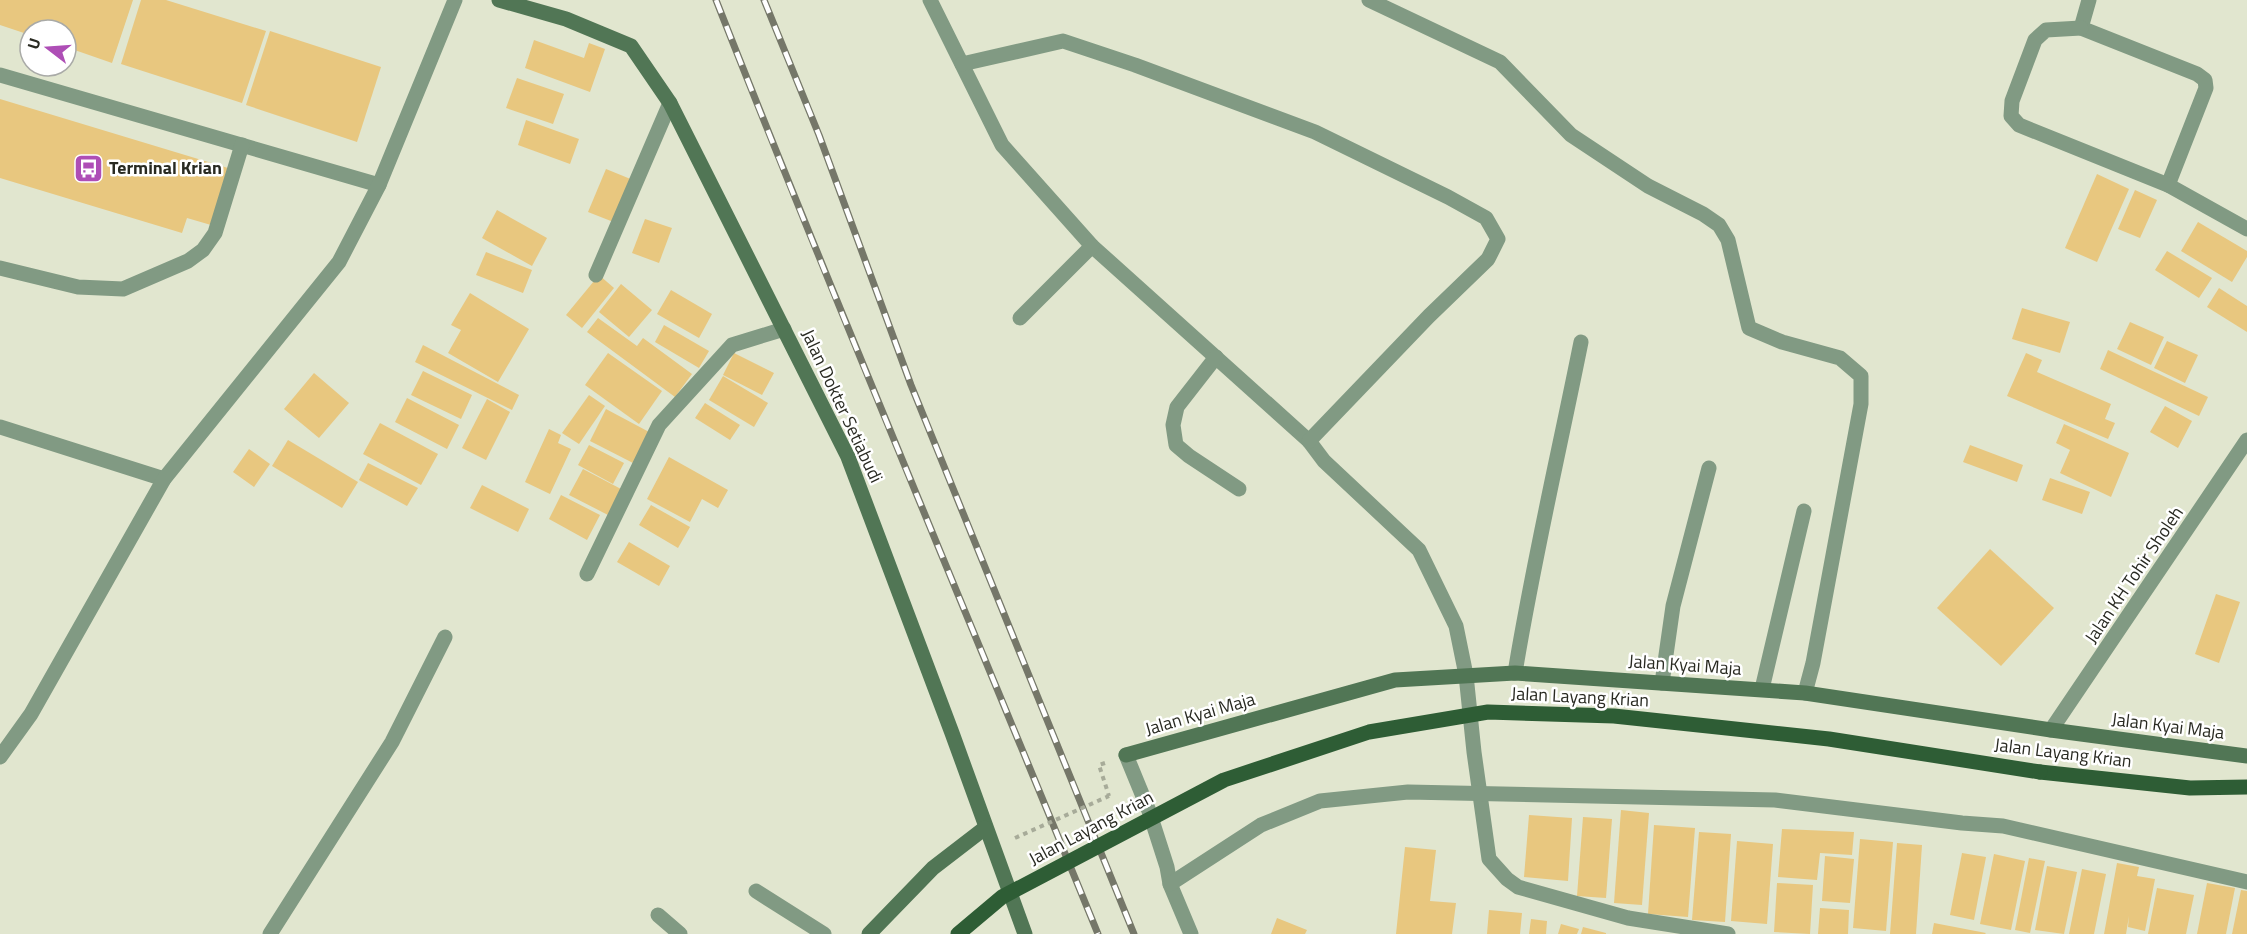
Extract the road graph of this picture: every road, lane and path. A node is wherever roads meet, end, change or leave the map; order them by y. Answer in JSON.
{"nodes":[{"id":1,"x":455,"y":0,"type":"edge"},
{"id":2,"x":499,"y":0,"type":"edge"},
{"id":3,"x":930,"y":0,"type":"edge"},
{"id":4,"x":1369,"y":0,"type":"edge"},
{"id":5,"x":2089,"y":0,"type":"edge"},
{"id":6,"x":2081,"y":28,"type":"junction"},
{"id":7,"x":962,"y":64,"type":"junction"},
{"id":8,"x":0,"y":75,"type":"edge"},
{"id":9,"x":670,"y":103,"type":"junction"},
{"id":10,"x":242,"y":145,"type":"junction"},
{"id":11,"x":380,"y":185,"type":"junction"},
{"id":12,"x":2168,"y":185,"type":"junction"},
{"id":13,"x":2247,"y":229,"type":"edge"},
{"id":14,"x":1092,"y":246,"type":"junction"},
{"id":15,"x":0,"y":268,"type":"edge"},
{"id":16,"x":596,"y":275,"type":"dead end"},
{"id":17,"x":1020,"y":318,"type":"dead end"},
{"id":18,"x":784,"y":329,"type":"junction"},
{"id":19,"x":1581,"y":342,"type":"dead end"},
{"id":20,"x":1216,"y":357,"type":"junction"},
{"id":21,"x":0,"y":427,"type":"edge"},
{"id":22,"x":2247,"y":440,"type":"edge"},
{"id":23,"x":1309,"y":441,"type":"junction"},
{"id":24,"x":1709,"y":468,"type":"dead end"},
{"id":25,"x":164,"y":479,"type":"junction"},
{"id":26,"x":1239,"y":489,"type":"dead end"},
{"id":27,"x":1804,"y":511,"type":"dead end"},
{"id":28,"x":587,"y":574,"type":"dead end"},
{"id":29,"x":445,"y":637,"type":"dead end"},
{"id":30,"x":1515,"y":673,"type":"junction"},
{"id":31,"x":1467,"y":675,"type":"junction"},
{"id":32,"x":1662,"y":683,"type":"junction"},
{"id":33,"x":1762,"y":689,"type":"junction"},
{"id":34,"x":1805,"y":693,"type":"junction"},
{"id":35,"x":2051,"y":730,"type":"junction"},
{"id":36,"x":2247,"y":756,"type":"edge"},
{"id":37,"x":0,"y":757,"type":"edge"},
{"id":38,"x":1099,"y":765,"type":"dead end"},
{"id":39,"x":2247,"y":787,"type":"edge"},
{"id":40,"x":1480,"y":795,"type":"junction"},
{"id":41,"x":985,"y":828,"type":"junction"},
{"id":42,"x":1015,"y":838,"type":"dead end"},
{"id":43,"x":2247,"y":882,"type":"edge"},
{"id":44,"x":1170,"y":884,"type":"junction"},
{"id":45,"x":756,"y":891,"type":"dead end"},
{"id":46,"x":658,"y":915,"type":"dead end"},
{"id":47,"x":270,"y":934,"type":"edge"},
{"id":48,"x":680,"y":934,"type":"edge"},
{"id":49,"x":824,"y":934,"type":"edge"},
{"id":50,"x":869,"y":934,"type":"edge"},
{"id":51,"x":958,"y":934,"type":"edge"},
{"id":52,"x":1025,"y":934,"type":"edge"},
{"id":53,"x":1191,"y":934,"type":"edge"},
{"id":54,"x":1728,"y":934,"type":"edge"}],
"edges":[{"from":1,"to":11,"type":"street"},
{"from":2,"to":9,"type":"street","name":"Jalan Dokter Setiabudi"},
{"from":3,"to":7,"type":"street"},
{"from":4,"to":34,"type":"street"},
{"from":5,"to":6,"type":"street"},
{"from":6,"to":12,"type":"street"},
{"from":6,"to":12,"type":"street"},
{"from":7,"to":14,"type":"street"},
{"from":7,"to":23,"type":"street"},
{"from":8,"to":10,"type":"street"},
{"from":9,"to":16,"type":"street"},
{"from":9,"to":18,"type":"street","name":"Jalan Dokter Setiabudi"},
{"from":10,"to":11,"type":"street"},
{"from":10,"to":15,"type":"street"},
{"from":11,"to":25,"type":"street"},
{"from":12,"to":13,"type":"street"},
{"from":14,"to":17,"type":"street"},
{"from":14,"to":20,"type":"street"},
{"from":18,"to":28,"type":"street"},
{"from":18,"to":41,"type":"street","name":"Jalan Dokter Setiabudi"},
{"from":19,"to":30,"type":"street"},
{"from":20,"to":23,"type":"street"},
{"from":20,"to":26,"type":"street"},
{"from":21,"to":25,"type":"street"},
{"from":22,"to":35,"type":"street","name":"Jalan KH Tohir Sholeh"},
{"from":23,"to":31,"type":"street"},
{"from":24,"to":32,"type":"street"},
{"from":25,"to":37,"type":"street"},
{"from":27,"to":33,"type":"street"},
{"from":29,"to":47,"type":"street"},
{"from":30,"to":31,"type":"street","name":"Jalan Kyai Maja"},
{"from":30,"to":32,"type":"street","name":"Jalan Kyai Maja"},
{"from":31,"to":40,"type":"street"},
{"from":31,"to":44,"type":"street","name":"Jalan Kyai Maja"},
{"from":32,"to":33,"type":"street","name":"Jalan Kyai Maja"},
{"from":33,"to":34,"type":"street","name":"Jalan Kyai Maja"},
{"from":34,"to":35,"type":"street","name":"Jalan Kyai Maja"},
{"from":35,"to":36,"type":"street","name":"Jalan Kyai Maja"},
{"from":38,"to":42,"type":"path","bridge":true},
{"from":39,"to":51,"type":"main road","name":"Jalan Layang Krian","bridge":true},
{"from":40,"to":43,"type":"street"},
{"from":40,"to":44,"type":"street"},
{"from":40,"to":54,"type":"street"},
{"from":41,"to":50,"type":"street"},
{"from":41,"to":52,"type":"street","name":"Jalan Dokter Setiabudi"},
{"from":44,"to":53,"type":"street"},
{"from":45,"to":49,"type":"street"},
{"from":46,"to":48,"type":"street"}]}
